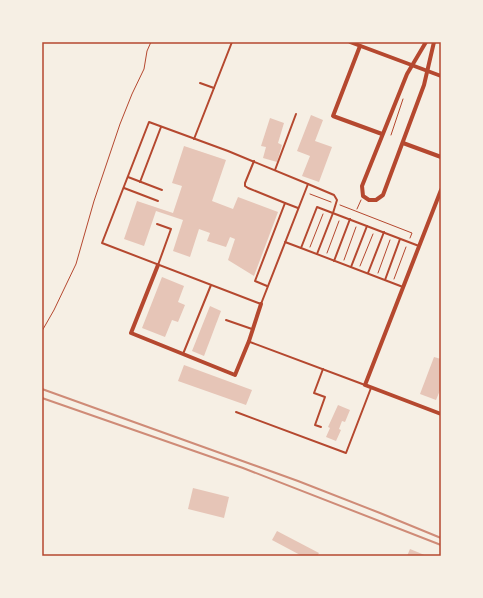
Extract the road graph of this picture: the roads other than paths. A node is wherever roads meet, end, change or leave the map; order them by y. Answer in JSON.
{"nodes":[{"id":1,"x":232,"y":42,"type":"edge"},
{"id":2,"x":350,"y":42,"type":"edge"},
{"id":3,"x":366,"y":42,"type":"edge"},
{"id":4,"x":426,"y":42,"type":"edge"},
{"id":5,"x":434,"y":42,"type":"edge"},
{"id":6,"x":362,"y":47,"type":"junction"},
{"id":7,"x":411,"y":66,"type":"junction"},
{"id":8,"x":428,"y":72,"type":"junction"},
{"id":9,"x":441,"y":76,"type":"edge"},
{"id":10,"x":200,"y":83,"type":"dead end"},
{"id":11,"x":214,"y":88,"type":"junction"},
{"id":12,"x":296,"y":114,"type":"dead end"},
{"id":13,"x":161,"y":127,"type":"junction"},
{"id":14,"x":382,"y":134,"type":"junction"},
{"id":15,"x":194,"y":139,"type":"junction"},
{"id":16,"x":403,"y":143,"type":"junction"},
{"id":17,"x":441,"y":157,"type":"edge"},
{"id":18,"x":254,"y":161,"type":"junction"},
{"id":19,"x":275,"y":170,"type":"junction"},
{"id":20,"x":128,"y":177,"type":"junction"},
{"id":21,"x":140,"y":182,"type":"junction"},
{"id":22,"x":308,"y":184,"type":"junction"},
{"id":23,"x":124,"y":188,"type":"junction"},
{"id":24,"x":162,"y":190,"type":"dead end"},
{"id":25,"x":441,"y":190,"type":"edge"},
{"id":26,"x":158,"y":201,"type":"dead end"},
{"id":27,"x":285,"y":203,"type":"junction"},
{"id":28,"x":298,"y":208,"type":"junction"},
{"id":29,"x":333,"y":213,"type":"junction"},
{"id":30,"x":350,"y":219,"type":"junction"},
{"id":31,"x":157,"y":224,"type":"dead end"},
{"id":32,"x":367,"y":226,"type":"junction"},
{"id":33,"x":384,"y":232,"type":"junction"},
{"id":34,"x":400,"y":239,"type":"junction"},
{"id":35,"x":285,"y":242,"type":"junction"},
{"id":36,"x":419,"y":246,"type":"junction"},
{"id":37,"x":301,"y":248,"type":"junction"},
{"id":38,"x":317,"y":254,"type":"junction"},
{"id":39,"x":334,"y":261,"type":"junction"},
{"id":40,"x":158,"y":265,"type":"junction"},
{"id":41,"x":351,"y":267,"type":"junction"},
{"id":42,"x":368,"y":274,"type":"junction"},
{"id":43,"x":385,"y":280,"type":"junction"},
{"id":44,"x":212,"y":285,"type":"junction"},
{"id":45,"x":268,"y":286,"type":"junction"},
{"id":46,"x":403,"y":287,"type":"junction"},
{"id":47,"x":261,"y":304,"type":"junction"},
{"id":48,"x":226,"y":320,"type":"dead end"},
{"id":49,"x":253,"y":330,"type":"junction"},
{"id":50,"x":249,"y":341,"type":"junction"},
{"id":51,"x":183,"y":354,"type":"junction"},
{"id":52,"x":323,"y":369,"type":"junction"},
{"id":53,"x":365,"y":384,"type":"junction"},
{"id":54,"x":372,"y":387,"type":"junction"},
{"id":55,"x":236,"y":412,"type":"dead end"},
{"id":56,"x":441,"y":414,"type":"edge"},
{"id":57,"x":321,"y":427,"type":"dead end"}],
"edges":[{"from":1,"to":11,"type":"lane"},
{"from":2,"to":6,"type":"street"},
{"from":3,"to":6,"type":"street"},
{"from":4,"to":7,"type":"street"},
{"from":5,"to":8,"type":"street"},
{"from":6,"to":7,"type":"street"},
{"from":6,"to":14,"type":"street"},
{"from":7,"to":8,"type":"street"},
{"from":7,"to":14,"type":"street"},
{"from":8,"to":9,"type":"street"},
{"from":8,"to":16,"type":"street"},
{"from":10,"to":11,"type":"lane"},
{"from":11,"to":15,"type":"lane"},
{"from":12,"to":19,"type":"lane"},
{"from":13,"to":15,"type":"lane"},
{"from":13,"to":20,"type":"lane"},
{"from":13,"to":21,"type":"lane"},
{"from":14,"to":16,"type":"street"},
{"from":15,"to":18,"type":"lane"},
{"from":16,"to":17,"type":"street"},
{"from":18,"to":19,"type":"lane"},
{"from":18,"to":27,"type":"lane"},
{"from":19,"to":22,"type":"lane"},
{"from":20,"to":21,"type":"lane"},
{"from":20,"to":23,"type":"lane"},
{"from":21,"to":24,"type":"lane"},
{"from":22,"to":28,"type":"lane"},
{"from":22,"to":29,"type":"lane"},
{"from":23,"to":26,"type":"lane"},
{"from":23,"to":40,"type":"lane"},
{"from":25,"to":36,"type":"street"},
{"from":27,"to":28,"type":"lane"},
{"from":27,"to":45,"type":"lane"},
{"from":28,"to":35,"type":"lane"},
{"from":29,"to":30,"type":"lane"},
{"from":29,"to":37,"type":"lane"},
{"from":29,"to":38,"type":"lane"},
{"from":30,"to":32,"type":"lane"},
{"from":30,"to":39,"type":"lane"},
{"from":31,"to":40,"type":"lane"},
{"from":32,"to":33,"type":"lane"},
{"from":32,"to":41,"type":"lane"},
{"from":33,"to":34,"type":"lane"},
{"from":33,"to":42,"type":"lane"},
{"from":34,"to":36,"type":"lane"},
{"from":34,"to":43,"type":"lane"},
{"from":35,"to":37,"type":"lane"},
{"from":35,"to":45,"type":"lane"},
{"from":36,"to":46,"type":"street"},
{"from":37,"to":38,"type":"lane"},
{"from":38,"to":39,"type":"lane"},
{"from":39,"to":41,"type":"lane"},
{"from":40,"to":44,"type":"lane"},
{"from":40,"to":51,"type":"street"},
{"from":41,"to":42,"type":"lane"},
{"from":42,"to":43,"type":"lane"},
{"from":43,"to":46,"type":"lane"},
{"from":44,"to":47,"type":"lane"},
{"from":44,"to":51,"type":"lane"},
{"from":45,"to":47,"type":"lane"},
{"from":46,"to":53,"type":"street"},
{"from":47,"to":49,"type":"street"},
{"from":48,"to":49,"type":"lane"},
{"from":49,"to":50,"type":"street"},
{"from":50,"to":51,"type":"street"},
{"from":50,"to":52,"type":"lane"},
{"from":52,"to":53,"type":"lane"},
{"from":52,"to":57,"type":"lane"},
{"from":53,"to":54,"type":"street"},
{"from":54,"to":55,"type":"lane"},
{"from":54,"to":56,"type":"street"}]}
